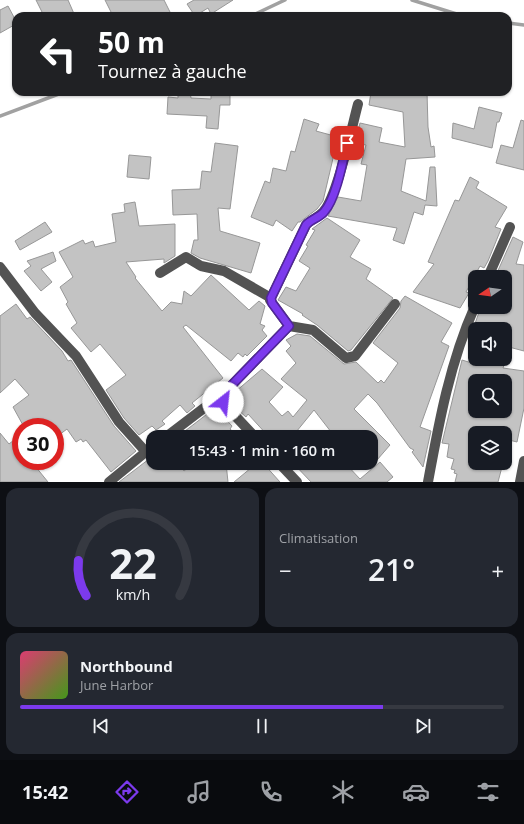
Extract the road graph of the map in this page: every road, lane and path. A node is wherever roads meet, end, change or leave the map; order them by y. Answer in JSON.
{"nodes":[{"id":1,"x":358,"y":104,"type":"dead end"},
{"id":2,"x":510,"y":227,"type":"dead end"},
{"id":3,"x":0,"y":267,"type":"edge"},
{"id":4,"x":491,"y":270,"type":"edge"},
{"id":5,"x":160,"y":273,"type":"dead end"},
{"id":6,"x":271,"y":298,"type":"junction"},
{"id":7,"x":395,"y":304,"type":"dead end"},
{"id":8,"x":472,"y":314,"type":"edge"},
{"id":9,"x":289,"y":326,"type":"junction"},
{"id":10,"x":225,"y":392,"type":"junction"},
{"id":11,"x":175,"y":430,"type":"edge"},
{"id":12,"x":248,"y":430,"type":"edge"},
{"id":13,"x":146,"y":446,"type":"edge"},
{"id":14,"x":146,"y":451,"type":"edge"},
{"id":15,"x":524,"y":461,"type":"edge"},
{"id":16,"x":286,"y":470,"type":"edge"},
{"id":17,"x":109,"y":482,"type":"edge"},
{"id":18,"x":297,"y":482,"type":"edge"},
{"id":19,"x":428,"y":482,"type":"edge"},
{"id":20,"x":520,"y":482,"type":"edge"}],
"edges":[{"from":1,"to":6,"type":"street"},
{"from":2,"to":4,"type":"street"},
{"from":3,"to":13,"type":"street"},
{"from":5,"to":6,"type":"street"},
{"from":6,"to":9,"type":"street"},
{"from":7,"to":9,"type":"street"},
{"from":8,"to":19,"type":"street"},
{"from":9,"to":10,"type":"street"},
{"from":10,"to":11,"type":"street"},
{"from":10,"to":12,"type":"street"},
{"from":14,"to":17,"type":"street"},
{"from":15,"to":20,"type":"street"},
{"from":16,"to":18,"type":"street"}]}
